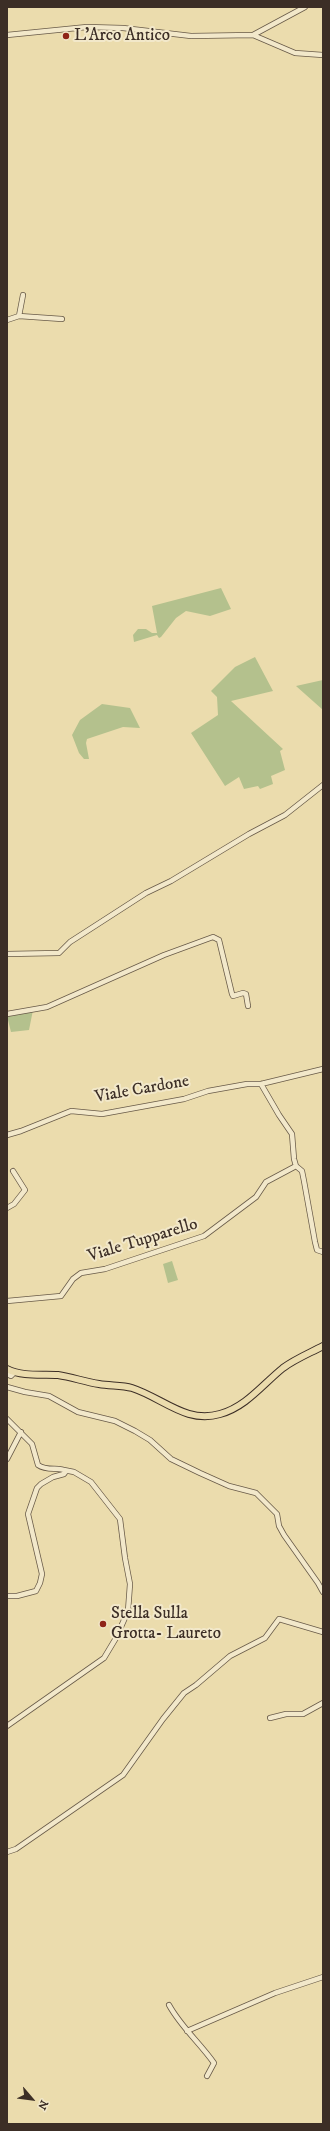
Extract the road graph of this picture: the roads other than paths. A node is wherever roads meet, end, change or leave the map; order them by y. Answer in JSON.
{"nodes":[{"id":1,"x":305,"y":7,"type":"edge"},
{"id":2,"x":7,"y":35,"type":"edge"},
{"id":3,"x":253,"y":35,"type":"junction"},
{"id":4,"x":323,"y":55,"type":"edge"},
{"id":5,"x":23,"y":295,"type":"dead end"},
{"id":6,"x":19,"y":316,"type":"junction"},
{"id":7,"x":62,"y":319,"type":"dead end"},
{"id":8,"x":7,"y":320,"type":"edge"},
{"id":9,"x":323,"y":785,"type":"edge"},
{"id":10,"x":7,"y":954,"type":"edge"},
{"id":11,"x":248,"y":1006,"type":"dead end"},
{"id":12,"x":7,"y":1014,"type":"edge"},
{"id":13,"x":323,"y":1069,"type":"edge"},
{"id":14,"x":261,"y":1084,"type":"junction"},
{"id":15,"x":7,"y":1135,"type":"edge"},
{"id":16,"x":296,"y":1166,"type":"junction"},
{"id":17,"x":13,"y":1171,"type":"dead end"},
{"id":18,"x":7,"y":1208,"type":"edge"},
{"id":19,"x":323,"y":1252,"type":"edge"},
{"id":20,"x":7,"y":1301,"type":"edge"},
{"id":21,"x":323,"y":1346,"type":"edge"},
{"id":22,"x":323,"y":1349,"type":"edge"},
{"id":23,"x":293,"y":1362,"type":"junction"},
{"id":24,"x":7,"y":1369,"type":"edge"},
{"id":25,"x":14,"y":1373,"type":"junction"},
{"id":26,"x":7,"y":1374,"type":"edge"},
{"id":27,"x":7,"y":1387,"type":"edge"},
{"id":28,"x":7,"y":1419,"type":"edge"},
{"id":29,"x":21,"y":1432,"type":"junction"},
{"id":30,"x":7,"y":1459,"type":"edge"},
{"id":31,"x":64,"y":1470,"type":"junction"},
{"id":32,"x":323,"y":1592,"type":"edge"},
{"id":33,"x":7,"y":1596,"type":"edge"},
{"id":34,"x":323,"y":1632,"type":"edge"},
{"id":35,"x":323,"y":1703,"type":"edge"},
{"id":36,"x":270,"y":1718,"type":"dead end"},
{"id":37,"x":7,"y":1726,"type":"edge"},
{"id":38,"x":7,"y":1852,"type":"edge"},
{"id":39,"x":323,"y":1977,"type":"edge"},
{"id":40,"x":169,"y":2005,"type":"dead end"},
{"id":41,"x":187,"y":2030,"type":"junction"},
{"id":42,"x":207,"y":2076,"type":"dead end"}],
"edges":[{"from":1,"to":3,"type":"street"},
{"from":2,"to":3,"type":"street"},
{"from":3,"to":4,"type":"street"},
{"from":5,"to":6,"type":"street"},
{"from":6,"to":7,"type":"street"},
{"from":6,"to":8,"type":"street"},
{"from":9,"to":10,"type":"street"},
{"from":11,"to":12,"type":"street"},
{"from":13,"to":14,"type":"street","name":"Viale Cardone"},
{"from":14,"to":15,"type":"street","name":"Viale Cardone"},
{"from":14,"to":16,"type":"street"},
{"from":16,"to":19,"type":"street"},
{"from":16,"to":20,"type":"street","name":"Viale Tupparello"},
{"from":17,"to":18,"type":"street"},
{"from":21,"to":23,"type":"main road"},
{"from":22,"to":23,"type":"main road"},
{"from":23,"to":25,"type":"main road"},
{"from":24,"to":25,"type":"main road"},
{"from":25,"to":26,"type":"street"},
{"from":27,"to":32,"type":"street"},
{"from":28,"to":29,"type":"street"},
{"from":29,"to":30,"type":"street"},
{"from":29,"to":31,"type":"street"},
{"from":31,"to":33,"type":"street"},
{"from":31,"to":37,"type":"street"},
{"from":34,"to":38,"type":"street"},
{"from":35,"to":36,"type":"street"},
{"from":39,"to":41,"type":"street"},
{"from":40,"to":41,"type":"street"},
{"from":41,"to":42,"type":"street"}]}
